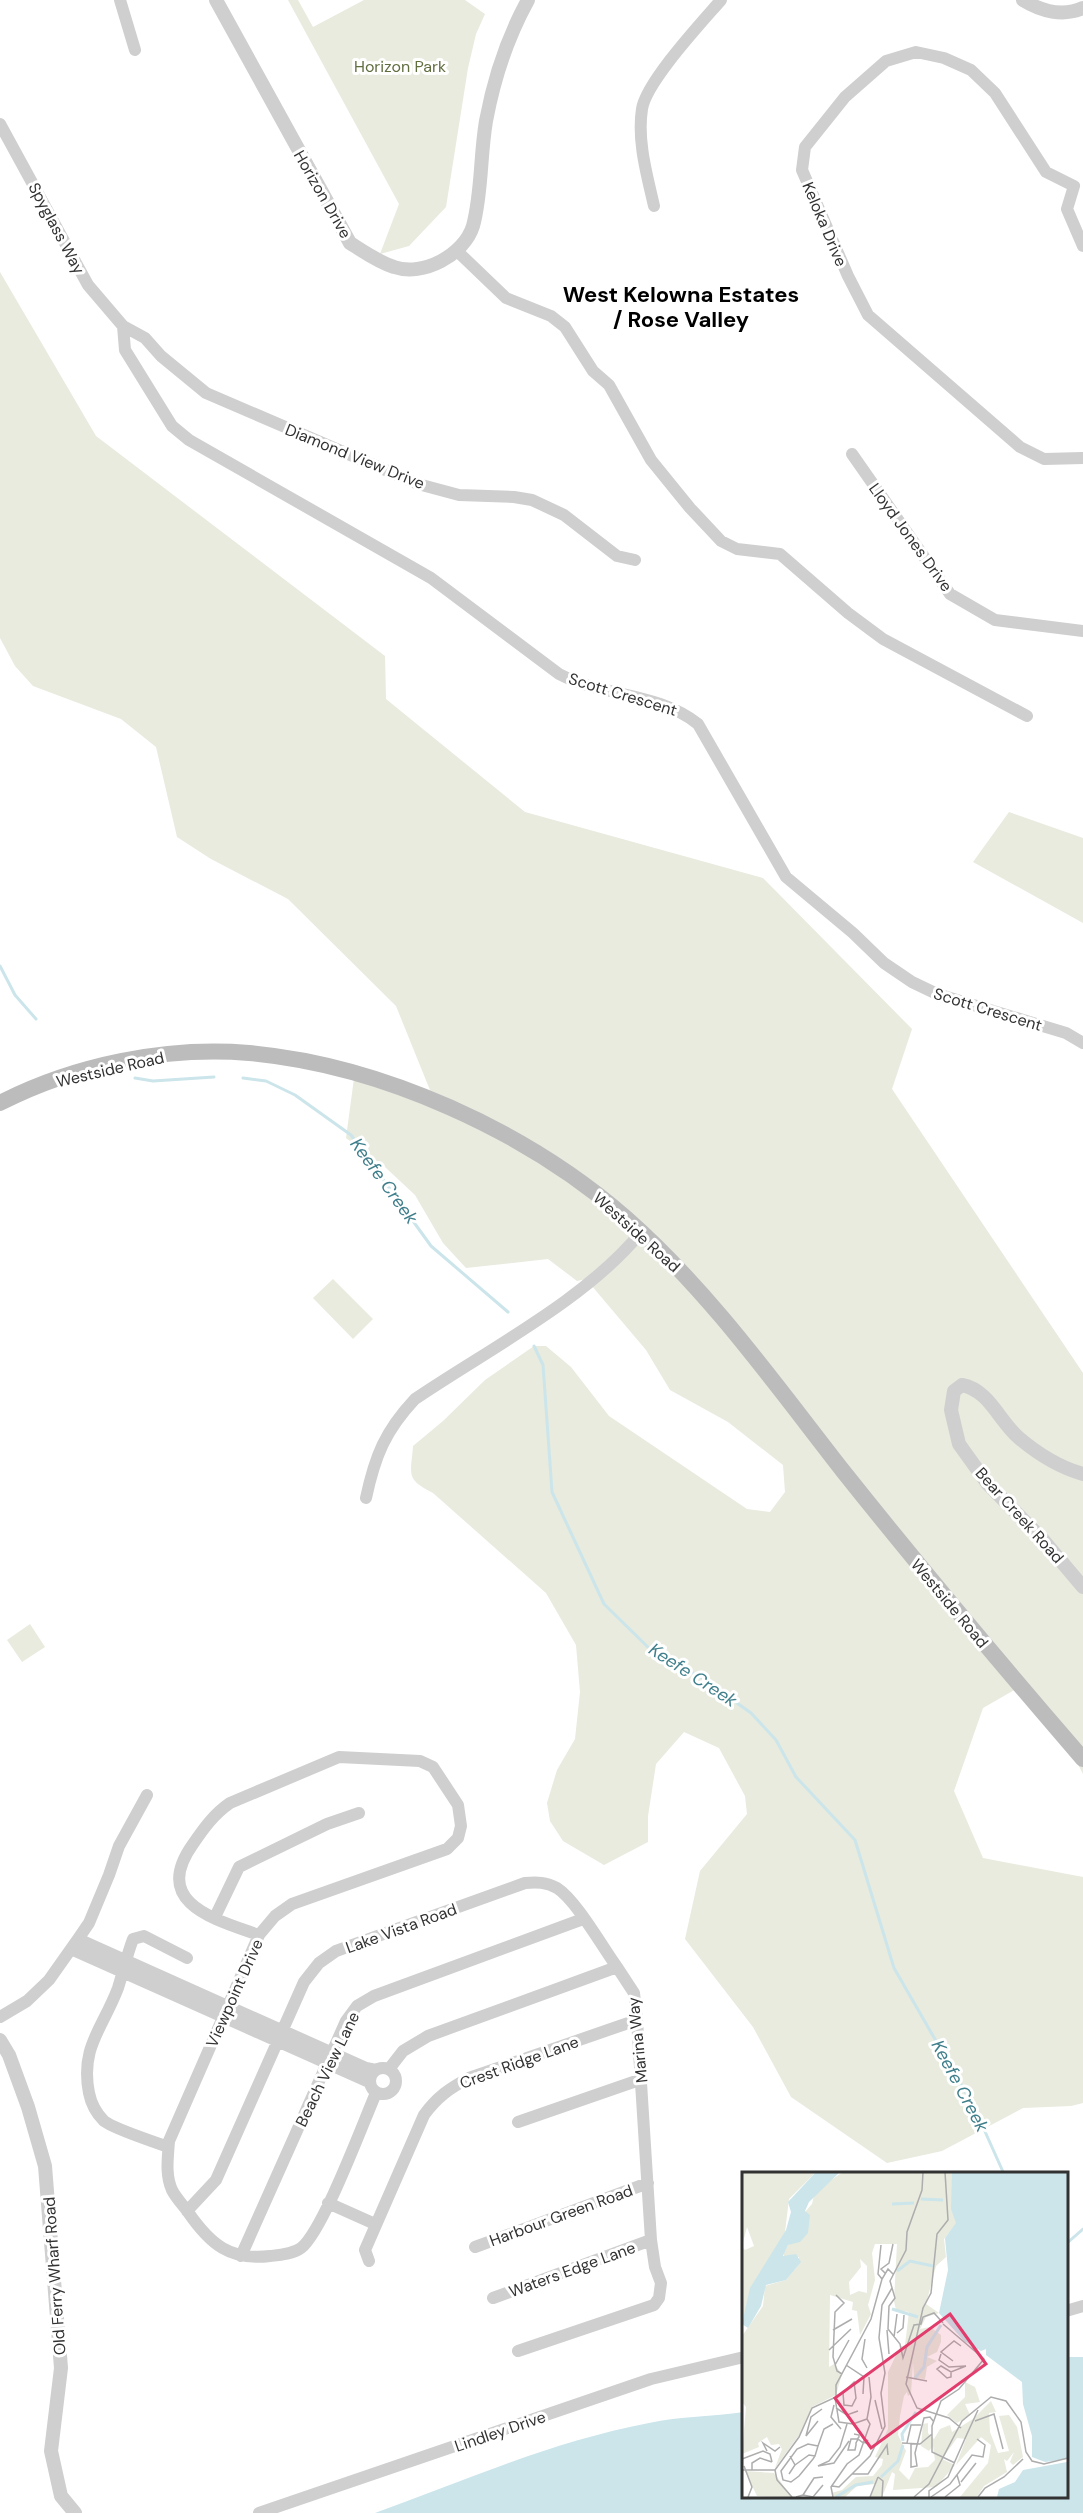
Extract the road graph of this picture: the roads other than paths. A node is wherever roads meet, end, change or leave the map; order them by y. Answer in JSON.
{"nodes":[{"id":1,"x":120,"y":0,"type":"edge"},
{"id":2,"x":216,"y":0,"type":"edge"},
{"id":3,"x":528,"y":0,"type":"edge"},
{"id":4,"x":721,"y":0,"type":"edge"},
{"id":5,"x":1023,"y":0,"type":"edge"},
{"id":6,"x":1083,"y":8,"type":"edge"},
{"id":7,"x":135,"y":50,"type":"dead end"},
{"id":8,"x":0,"y":124,"type":"edge"},
{"id":9,"x":1078,"y":185,"type":"edge"},
{"id":10,"x":654,"y":206,"type":"dead end"},
{"id":11,"x":1083,"y":246,"type":"edge"},
{"id":12,"x":457,"y":251,"type":"junction"},
{"id":13,"x":123,"y":326,"type":"junction"},
{"id":14,"x":852,"y":454,"type":"dead end"},
{"id":15,"x":1083,"y":458,"type":"edge"},
{"id":16,"x":635,"y":560,"type":"dead end"},
{"id":17,"x":1083,"y":631,"type":"edge"},
{"id":18,"x":1027,"y":716,"type":"dead end"},
{"id":19,"x":1083,"y":1043,"type":"edge"},
{"id":20,"x":0,"y":1103,"type":"edge"},
{"id":21,"x":641,"y":1232,"type":"junction"},
{"id":22,"x":1083,"y":1474,"type":"edge"},
{"id":23,"x":366,"y":1498,"type":"dead end"},
{"id":24,"x":1083,"y":1587,"type":"edge"},
{"id":25,"x":1083,"y":1759,"type":"edge"},
{"id":26,"x":147,"y":1795,"type":"dead end"},
{"id":27,"x":359,"y":1813,"type":"dead end"},
{"id":28,"x":215,"y":1917,"type":"junction"},
{"id":29,"x":583,"y":1919,"type":"junction"},
{"id":30,"x":259,"y":1935,"type":"junction"},
{"id":31,"x":75,"y":1944,"type":"junction"},
{"id":32,"x":187,"y":1958,"type":"dead end"},
{"id":33,"x":123,"y":1966,"type":"junction"},
{"id":34,"x":617,"y":1967,"type":"junction"},
{"id":35,"x":226,"y":2011,"type":"junction"},
{"id":36,"x":0,"y":2017,"type":"edge"},
{"id":37,"x":637,"y":2020,"type":"junction"},
{"id":38,"x":280,"y":2036,"type":"junction"},
{"id":39,"x":0,"y":2040,"type":"edge"},
{"id":40,"x":330,"y":2058,"type":"junction"},
{"id":41,"x":389,"y":2069,"type":"junction"},
{"id":42,"x":376,"y":2070,"type":"junction"},
{"id":43,"x":642,"y":2079,"type":"junction"},
{"id":44,"x":373,"y":2087,"type":"junction"},
{"id":45,"x":518,"y":2122,"type":"dead end"},
{"id":46,"x":168,"y":2147,"type":"junction"},
{"id":47,"x":648,"y":2183,"type":"junction"},
{"id":48,"x":328,"y":2203,"type":"junction"},
{"id":49,"x":187,"y":2211,"type":"junction"},
{"id":50,"x":375,"y":2224,"type":"junction"},
{"id":51,"x":651,"y":2240,"type":"junction"},
{"id":52,"x":475,"y":2247,"type":"dead end"},
{"id":53,"x":241,"y":2256,"type":"junction"},
{"id":54,"x":369,"y":2261,"type":"dead end"},
{"id":55,"x":493,"y":2298,"type":"dead end"},
{"id":56,"x":1083,"y":2306,"type":"edge"},
{"id":57,"x":1068,"y":2310,"type":"edge"},
{"id":58,"x":518,"y":2351,"type":"dead end"},
{"id":59,"x":742,"y":2357,"type":"edge"},
{"id":60,"x":75,"y":2513,"type":"edge"},
{"id":61,"x":259,"y":2513,"type":"edge"}],
"edges":[{"from":1,"to":7,"type":"street"},
{"from":2,"to":12,"type":"street","name":"Horizon Drive"},
{"from":3,"to":12,"type":"street"},
{"from":4,"to":10,"type":"street"},
{"from":5,"to":6,"type":"street"},
{"from":8,"to":13,"type":"street","name":"Spyglass Way"},
{"from":9,"to":11,"type":"street","name":"Keloka Drive"},
{"from":9,"to":15,"type":"street","name":"Keloka Drive"},
{"from":12,"to":18,"type":"street"},
{"from":13,"to":16,"type":"street","name":"Diamond View Drive"},
{"from":13,"to":19,"type":"street","name":"Scott Crescent"},
{"from":14,"to":17,"type":"street","name":"Lloyd Jones Drive"},
{"from":20,"to":21,"type":"main road","name":"Westside Road"},
{"from":21,"to":23,"type":"street"},
{"from":21,"to":25,"type":"main road","name":"Westside Road"},
{"from":22,"to":24,"type":"street","name":"Bear Creek Road"},
{"from":26,"to":31,"type":"street"},
{"from":27,"to":28,"type":"street"},
{"from":28,"to":30,"type":"street"},
{"from":28,"to":30,"type":"street","name":"Viewpoint Drive"},
{"from":29,"to":34,"type":"street","name":"Lake Vista Road"},
{"from":29,"to":38,"type":"street","name":"Lake Vista Road"},
{"from":29,"to":40,"type":"street","name":"Beach View Lane"},
{"from":30,"to":35,"type":"street","name":"Viewpoint Drive"},
{"from":31,"to":33,"type":"street"},
{"from":31,"to":36,"type":"street"},
{"from":32,"to":33,"type":"street"},
{"from":33,"to":35,"type":"street"},
{"from":33,"to":46,"type":"street"},
{"from":34,"to":37,"type":"street","name":"Marina Way"},
{"from":34,"to":41,"type":"street"},
{"from":35,"to":38,"type":"street"},
{"from":35,"to":46,"type":"street","name":"Viewpoint Drive"},
{"from":37,"to":43,"type":"street","name":"Marina Way"},
{"from":37,"to":50,"type":"street","name":"Crest Ridge Lane"},
{"from":38,"to":40,"type":"street"},
{"from":38,"to":49,"type":"street","name":"Lake Vista Road"},
{"from":39,"to":60,"type":"street","name":"Old Ferry Wharf Road"},
{"from":40,"to":42,"type":"street"},
{"from":40,"to":44,"type":"street"},
{"from":40,"to":53,"type":"street","name":"Beach View Lane"},
{"from":41,"to":42,"type":"street"},
{"from":41,"to":44,"type":"street"},
{"from":42,"to":44,"type":"street"},
{"from":43,"to":45,"type":"street"},
{"from":43,"to":47,"type":"street","name":"Marina Way"},
{"from":44,"to":48,"type":"street"},
{"from":46,"to":49,"type":"street","name":"Viewpoint Drive"},
{"from":47,"to":51,"type":"street","name":"Marina Way"},
{"from":47,"to":52,"type":"street","name":"Harbour Green Road"},
{"from":48,"to":50,"type":"street"},
{"from":48,"to":53,"type":"street"},
{"from":49,"to":53,"type":"street"},
{"from":50,"to":54,"type":"street","name":"Crest Ridge Lane"},
{"from":51,"to":55,"type":"street","name":"Waters Edge Lane"},
{"from":51,"to":58,"type":"street","name":"Marina Way"},
{"from":56,"to":57,"type":"street"},
{"from":59,"to":61,"type":"street","name":"Lindley Drive"}]}
